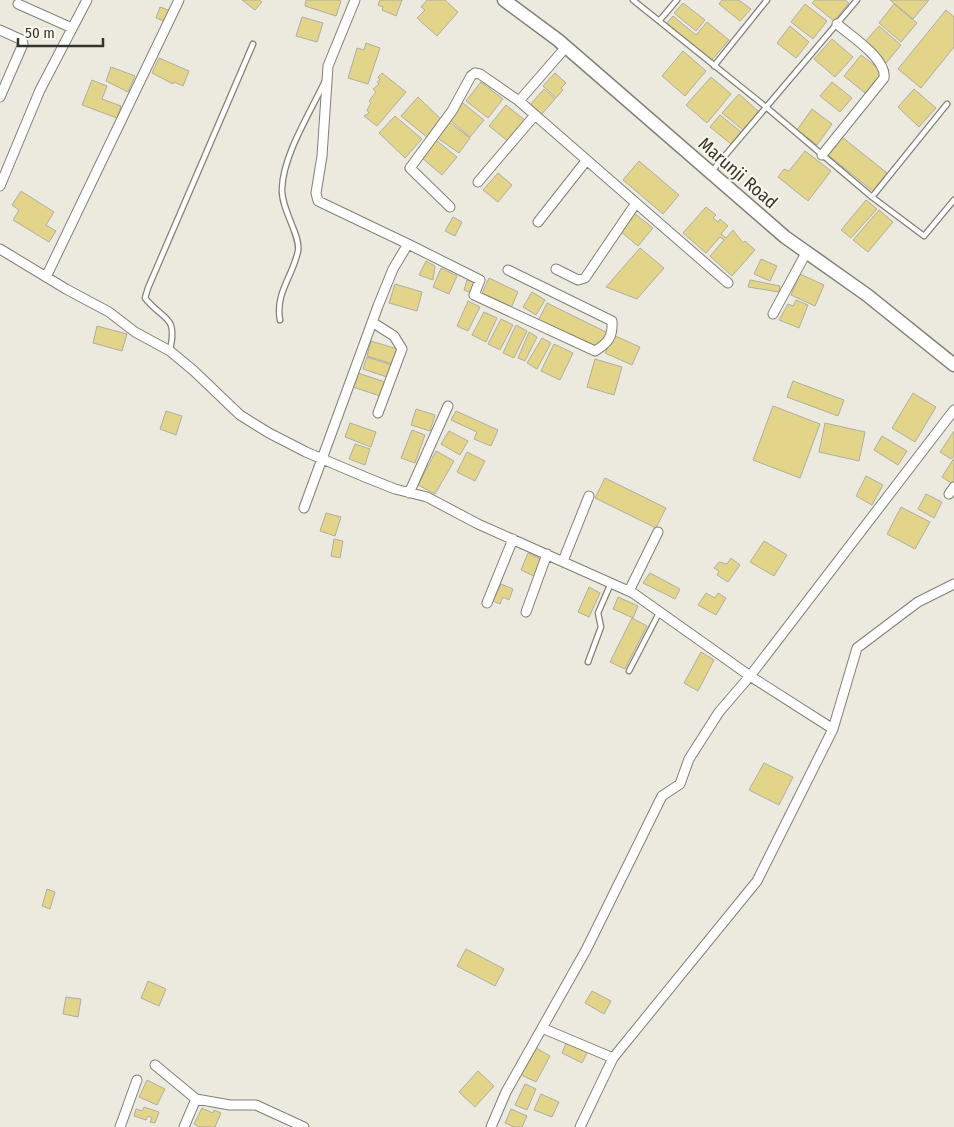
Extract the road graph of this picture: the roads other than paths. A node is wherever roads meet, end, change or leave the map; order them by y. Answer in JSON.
{"nodes":[{"id":1,"x":86,"y":0,"type":"edge"},
{"id":2,"x":179,"y":0,"type":"edge"},
{"id":3,"x":355,"y":0,"type":"edge"},
{"id":4,"x":504,"y":0,"type":"edge"},
{"id":5,"x":633,"y":0,"type":"edge"},
{"id":6,"x":677,"y":0,"type":"edge"},
{"id":7,"x":767,"y":0,"type":"edge"},
{"id":8,"x":857,"y":0,"type":"edge"},
{"id":9,"x":18,"y":4,"type":"dead end"},
{"id":10,"x":659,"y":21,"type":"junction"},
{"id":11,"x":837,"y":24,"type":"junction"},
{"id":12,"x":72,"y":28,"type":"junction"},
{"id":13,"x":0,"y":30,"type":"edge"},
{"id":14,"x":253,"y":44,"type":"dead end"},
{"id":15,"x":566,"y":46,"type":"junction"},
{"id":16,"x":714,"y":66,"type":"junction"},
{"id":17,"x":326,"y":79,"type":"junction"},
{"id":18,"x":0,"y":97,"type":"edge"},
{"id":19,"x":519,"y":101,"type":"junction"},
{"id":20,"x":947,"y":104,"type":"dead end"},
{"id":21,"x":766,"y":107,"type":"junction"},
{"id":22,"x":535,"y":115,"type":"junction"},
{"id":23,"x":822,"y":154,"type":"junction"},
{"id":24,"x":586,"y":161,"type":"junction"},
{"id":25,"x":711,"y":172,"type":"junction"},
{"id":26,"x":478,"y":182,"type":"dead end"},
{"id":27,"x":0,"y":186,"type":"edge"},
{"id":28,"x":872,"y":197,"type":"junction"},
{"id":29,"x":954,"y":200,"type":"edge"},
{"id":30,"x":636,"y":203,"type":"junction"},
{"id":31,"x":450,"y":206,"type":"dead end"},
{"id":32,"x":538,"y":222,"type":"dead end"},
{"id":33,"x":408,"y":244,"type":"junction"},
{"id":34,"x":0,"y":249,"type":"edge"},
{"id":35,"x":806,"y":253,"type":"junction"},
{"id":36,"x":556,"y":269,"type":"dead end"},
{"id":37,"x":508,"y":270,"type":"dead end"},
{"id":38,"x":46,"y":277,"type":"junction"},
{"id":39,"x":728,"y":283,"type":"dead end"},
{"id":40,"x":774,"y":314,"type":"dead end"},
{"id":41,"x":280,"y":320,"type":"dead end"},
{"id":42,"x":372,"y":322,"type":"junction"},
{"id":43,"x":170,"y":352,"type":"junction"},
{"id":44,"x":954,"y":365,"type":"edge"},
{"id":45,"x":448,"y":406,"type":"dead end"},
{"id":46,"x":954,"y":410,"type":"edge"},
{"id":47,"x":378,"y":413,"type":"dead end"},
{"id":48,"x":321,"y":458,"type":"junction"},
{"id":49,"x":409,"y":493,"type":"junction"},
{"id":50,"x":590,"y":496,"type":"dead end"},
{"id":51,"x":304,"y":508,"type":"dead end"},
{"id":52,"x":658,"y":532,"type":"dead end"},
{"id":53,"x":514,"y":540,"type":"junction"},
{"id":54,"x":547,"y":554,"type":"junction"},
{"id":55,"x":563,"y":561,"type":"junction"},
{"id":56,"x":611,"y":583,"type":"junction"},
{"id":57,"x":954,"y":584,"type":"edge"},
{"id":58,"x":629,"y":591,"type":"junction"},
{"id":59,"x":487,"y":603,"type":"dead end"},
{"id":60,"x":526,"y":612,"type":"dead end"},
{"id":61,"x":659,"y":613,"type":"junction"},
{"id":62,"x":588,"y":662,"type":"dead end"},
{"id":63,"x":629,"y":671,"type":"dead end"},
{"id":64,"x":750,"y":676,"type":"junction"},
{"id":65,"x":834,"y":729,"type":"junction"},
{"id":66,"x":542,"y":1028,"type":"junction"},
{"id":67,"x":613,"y":1058,"type":"junction"},
{"id":68,"x":155,"y":1065,"type":"dead end"},
{"id":69,"x":137,"y":1080,"type":"dead end"},
{"id":70,"x":196,"y":1099,"type":"junction"},
{"id":71,"x":120,"y":1127,"type":"edge"},
{"id":72,"x":184,"y":1127,"type":"edge"},
{"id":73,"x":304,"y":1127,"type":"edge"},
{"id":74,"x":491,"y":1127,"type":"edge"},
{"id":75,"x":580,"y":1127,"type":"edge"}],
"edges":[{"from":1,"to":12,"type":"street"},
{"from":2,"to":38,"type":"street"},
{"from":3,"to":17,"type":"street"},
{"from":4,"to":15,"type":"street","name":"Marunji Road"},
{"from":5,"to":10,"type":"lane"},
{"from":6,"to":10,"type":"lane"},
{"from":7,"to":16,"type":"lane"},
{"from":8,"to":11,"type":"lane"},
{"from":9,"to":12,"type":"street"},
{"from":10,"to":16,"type":"lane"},
{"from":11,"to":21,"type":"lane"},
{"from":11,"to":23,"type":"street"},
{"from":12,"to":27,"type":"street"},
{"from":13,"to":18,"type":"street"},
{"from":14,"to":43,"type":"lane"},
{"from":15,"to":19,"type":"street"},
{"from":15,"to":25,"type":"street","name":"Marunji Road"},
{"from":16,"to":21,"type":"lane"},
{"from":17,"to":33,"type":"street"},
{"from":17,"to":41,"type":"lane"},
{"from":19,"to":22,"type":"street"},
{"from":19,"to":31,"type":"street"},
{"from":20,"to":28,"type":"lane"},
{"from":21,"to":23,"type":"lane"},
{"from":21,"to":25,"type":"lane"},
{"from":22,"to":24,"type":"street"},
{"from":22,"to":26,"type":"street"},
{"from":23,"to":28,"type":"lane"},
{"from":24,"to":30,"type":"street"},
{"from":24,"to":32,"type":"street"},
{"from":25,"to":35,"type":"street","name":"Marunji Road"},
{"from":28,"to":29,"type":"lane"},
{"from":30,"to":36,"type":"street"},
{"from":30,"to":39,"type":"street"},
{"from":33,"to":37,"type":"street"},
{"from":33,"to":42,"type":"street"},
{"from":34,"to":38,"type":"street"},
{"from":35,"to":40,"type":"street"},
{"from":35,"to":44,"type":"street","name":"Marunji Road"},
{"from":38,"to":43,"type":"street"},
{"from":42,"to":47,"type":"street"},
{"from":42,"to":48,"type":"street"},
{"from":43,"to":48,"type":"street"},
{"from":45,"to":49,"type":"street"},
{"from":46,"to":64,"type":"street"},
{"from":48,"to":49,"type":"street"},
{"from":48,"to":51,"type":"street"},
{"from":49,"to":53,"type":"street"},
{"from":50,"to":55,"type":"street"},
{"from":52,"to":58,"type":"street"},
{"from":53,"to":54,"type":"street"},
{"from":53,"to":59,"type":"street"},
{"from":54,"to":55,"type":"street"},
{"from":54,"to":60,"type":"street"},
{"from":55,"to":56,"type":"street"},
{"from":56,"to":58,"type":"street"},
{"from":56,"to":62,"type":"lane"},
{"from":57,"to":65,"type":"street"},
{"from":58,"to":61,"type":"street"},
{"from":61,"to":63,"type":"lane"},
{"from":61,"to":64,"type":"street"},
{"from":64,"to":65,"type":"street"},
{"from":64,"to":66,"type":"street"},
{"from":65,"to":67,"type":"street"},
{"from":66,"to":67,"type":"street"},
{"from":66,"to":74,"type":"street"},
{"from":67,"to":75,"type":"street"},
{"from":68,"to":70,"type":"street"},
{"from":69,"to":71,"type":"street"},
{"from":70,"to":72,"type":"street"},
{"from":70,"to":73,"type":"street"}]}
